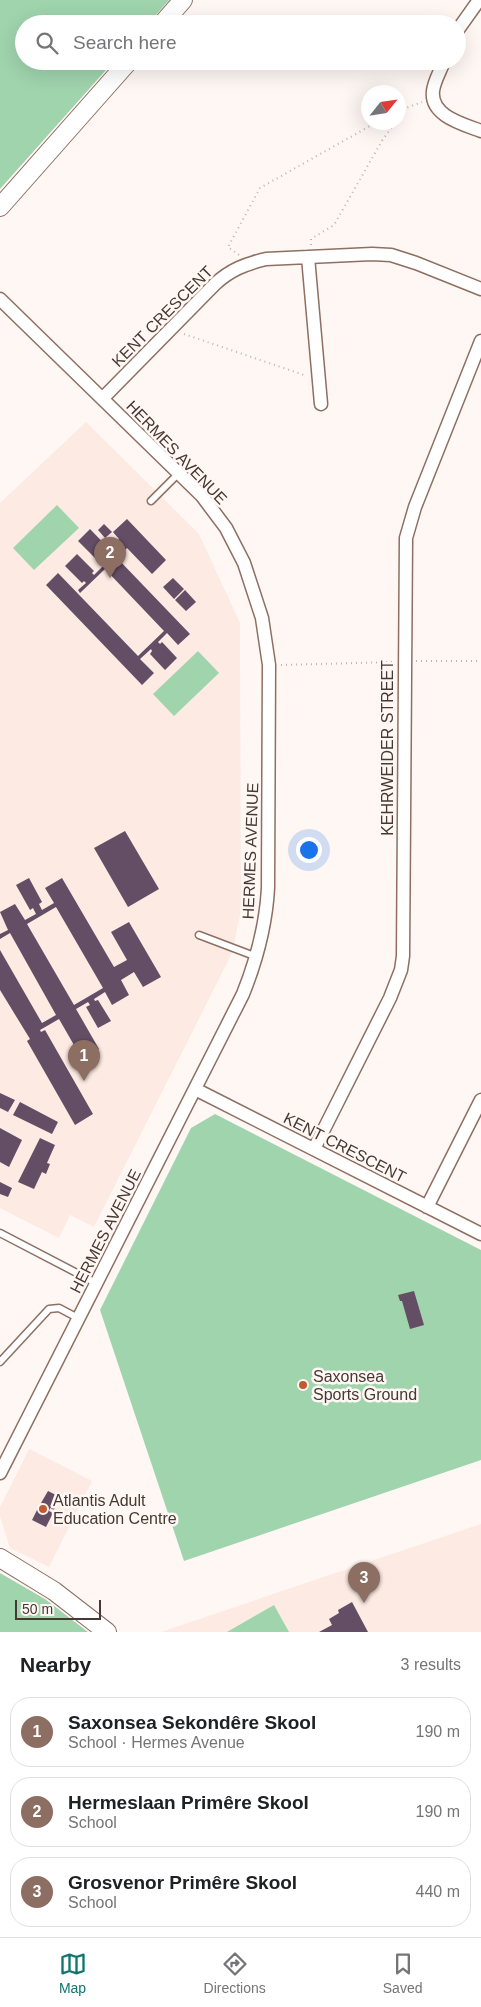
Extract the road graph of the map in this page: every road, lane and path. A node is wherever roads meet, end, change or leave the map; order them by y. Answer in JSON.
{"nodes":[{"id":1,"x":183,"y":0,"type":"edge"},
{"id":2,"x":479,"y":0,"type":"edge"},
{"id":3,"x":170,"y":15,"type":"edge"},
{"id":4,"x":466,"y":18,"type":"edge"},
{"id":5,"x":121,"y":70,"type":"edge"},
{"id":6,"x":441,"y":70,"type":"edge"},
{"id":7,"x":433,"y":99,"type":"junction"},
{"id":8,"x":408,"y":105,"type":"joint"},
{"id":9,"x":406,"y":108,"type":"edge"},
{"id":10,"x":363,"y":130,"type":"edge"},
{"id":11,"x":390,"y":130,"type":"edge"},
{"id":12,"x":481,"y":132,"type":"edge"},
{"id":13,"x":0,"y":207,"type":"edge"},
{"id":14,"x":308,"y":257,"type":"junction"},
{"id":15,"x":249,"y":263,"type":"junction"},
{"id":16,"x":481,"y":289,"type":"edge"},
{"id":17,"x":0,"y":300,"type":"edge"},
{"id":18,"x":174,"y":326,"type":"junction"},
{"id":19,"x":481,"y":341,"type":"edge"},
{"id":20,"x":320,"y":380,"type":"junction"},
{"id":21,"x":103,"y":398,"type":"junction"},
{"id":22,"x":321,"y":404,"type":"dead end"},
{"id":23,"x":179,"y":473,"type":"junction"},
{"id":24,"x":151,"y":501,"type":"dead end"},
{"id":25,"x":481,"y":661,"type":"edge"},
{"id":26,"x":404,"y":662,"type":"junction"},
{"id":27,"x":269,"y":665,"type":"junction"},
{"id":28,"x":199,"y":935,"type":"dead end"},
{"id":29,"x":257,"y":957,"type":"junction"},
{"id":30,"x":195,"y":1089,"type":"junction"},
{"id":31,"x":481,"y":1100,"type":"edge"},
{"id":32,"x":314,"y":1149,"type":"junction"},
{"id":33,"x":427,"y":1207,"type":"junction"},
{"id":34,"x":0,"y":1233,"type":"edge"},
{"id":35,"x":481,"y":1234,"type":"edge"},
{"id":36,"x":96,"y":1283,"type":"junction"},
{"id":37,"x":78,"y":1318,"type":"junction"},
{"id":38,"x":0,"y":1362,"type":"edge"},
{"id":39,"x":0,"y":1473,"type":"edge"},
{"id":40,"x":0,"y":1558,"type":"edge"},
{"id":41,"x":107,"y":1632,"type":"edge"}],
"edges":[{"from":1,"to":3,"type":"main road"},
{"from":2,"to":4,"type":"street"},
{"from":5,"to":13,"type":"main road"},
{"from":6,"to":7,"type":"street"},
{"from":7,"to":8,"type":"path"},
{"from":7,"to":12,"type":"street"},
{"from":8,"to":9,"type":"path"},
{"from":10,"to":15,"type":"path"},
{"from":11,"to":14,"type":"path"},
{"from":14,"to":15,"type":"street","name":"KENT CRESCENT"},
{"from":14,"to":16,"type":"street","name":"KENT CRESCENT"},
{"from":14,"to":20,"type":"street"},
{"from":15,"to":18,"type":"street","name":"KENT CRESCENT"},
{"from":17,"to":21,"type":"street","name":"HERMES AVENUE"},
{"from":18,"to":20,"type":"path"},
{"from":18,"to":21,"type":"street","name":"KENT CRESCENT"},
{"from":19,"to":26,"type":"street","name":"KEHRWEIDER STREET"},
{"from":20,"to":22,"type":"street"},
{"from":21,"to":23,"type":"street","name":"HERMES AVENUE"},
{"from":23,"to":24,"type":"lane"},
{"from":23,"to":27,"type":"street","name":"HERMES AVENUE"},
{"from":25,"to":26,"type":"path"},
{"from":26,"to":27,"type":"path"},
{"from":26,"to":32,"type":"street","name":"KEHRWEIDER STREET"},
{"from":27,"to":29,"type":"street","name":"HERMES AVENUE"},
{"from":28,"to":29,"type":"lane"},
{"from":29,"to":30,"type":"street","name":"HERMES AVENUE"},
{"from":30,"to":32,"type":"street","name":"KENT CRESCENT"},
{"from":30,"to":36,"type":"street","name":"HERMES AVENUE"},
{"from":31,"to":33,"type":"street"},
{"from":32,"to":33,"type":"street","name":"KENT CRESCENT"},
{"from":33,"to":35,"type":"street","name":"KENT CRESCENT"},
{"from":34,"to":36,"type":"lane"},
{"from":36,"to":37,"type":"street","name":"HERMES AVENUE"},
{"from":37,"to":38,"type":"lane"},
{"from":37,"to":39,"type":"street","name":"HERMES AVENUE"},
{"from":40,"to":41,"type":"main road"}]}
